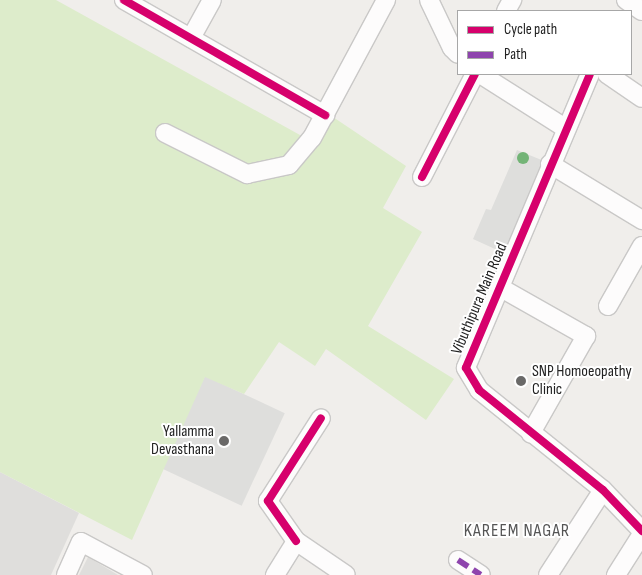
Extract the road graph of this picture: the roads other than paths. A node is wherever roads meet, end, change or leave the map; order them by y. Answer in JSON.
{"nodes":[{"id":1,"x":124,"y":0,"type":"edge"},
{"id":2,"x":212,"y":0,"type":"edge"},
{"id":3,"x":386,"y":0,"type":"edge"},
{"id":4,"x":625,"y":0,"type":"edge"},
{"id":5,"x":432,"y":1,"type":"edge"},
{"id":6,"x":642,"y":11,"type":"edge"},
{"id":7,"x":191,"y":38,"type":"junction"},
{"id":8,"x":457,"y":53,"type":"edge"},
{"id":9,"x":474,"y":75,"type":"edge"},
{"id":10,"x":482,"y":75,"type":"edge"},
{"id":11,"x":590,"y":75,"type":"edge"},
{"id":12,"x":608,"y":75,"type":"edge"},
{"id":13,"x":642,"y":98,"type":"edge"},
{"id":14,"x":325,"y":116,"type":"junction"},
{"id":15,"x":565,"y":128,"type":"junction"},
{"id":16,"x":165,"y":134,"type":"dead end"},
{"id":17,"x":550,"y":164,"type":"junction"},
{"id":18,"x":422,"y":177,"type":"dead end"},
{"id":19,"x":642,"y":220,"type":"edge"},
{"id":20,"x":642,"y":246,"type":"edge"},
{"id":21,"x":501,"y":288,"type":"junction"},
{"id":22,"x":608,"y":306,"type":"dead end"},
{"id":23,"x":321,"y":418,"type":"dead end"},
{"id":24,"x":531,"y":433,"type":"junction"},
{"id":25,"x":603,"y":490,"type":"junction"},
{"id":26,"x":642,"y":533,"type":"edge"},
{"id":27,"x":296,"y":541,"type":"junction"},
{"id":28,"x":458,"y":560,"type":"dead end"},
{"id":29,"x":66,"y":575,"type":"edge"},
{"id":30,"x":143,"y":575,"type":"edge"},
{"id":31,"x":274,"y":575,"type":"edge"},
{"id":32,"x":346,"y":575,"type":"edge"},
{"id":33,"x":481,"y":575,"type":"edge"},
{"id":34,"x":548,"y":575,"type":"edge"},
{"id":35,"x":616,"y":575,"type":"edge"}],
"edges":[{"from":1,"to":7,"type":"street"},
{"from":2,"to":7,"type":"street"},
{"from":3,"to":14,"type":"street"},
{"from":4,"to":6,"type":"street"},
{"from":5,"to":8,"type":"street"},
{"from":7,"to":14,"type":"street"},
{"from":9,"to":18,"type":"street"},
{"from":10,"to":15,"type":"street"},
{"from":11,"to":15,"type":"street","name":"Vibuthipura Main Road"},
{"from":12,"to":13,"type":"street"},
{"from":14,"to":16,"type":"street"},
{"from":15,"to":17,"type":"street","name":"Vibuthipura Main Road"},
{"from":17,"to":19,"type":"street"},
{"from":17,"to":21,"type":"street","name":"Vibuthipura Main Road"},
{"from":20,"to":22,"type":"street"},
{"from":21,"to":24,"type":"street","name":"Vibuthipura Main Road"},
{"from":21,"to":24,"type":"street"},
{"from":23,"to":27,"type":"street"},
{"from":24,"to":25,"type":"street","name":"Vibuthipura Main Road"},
{"from":25,"to":26,"type":"street","name":"Vibuthipura Main Road"},
{"from":25,"to":34,"type":"street"},
{"from":26,"to":35,"type":"street"},
{"from":27,"to":31,"type":"street"},
{"from":27,"to":32,"type":"street"},
{"from":28,"to":33,"type":"street"},
{"from":29,"to":30,"type":"street"}]}
